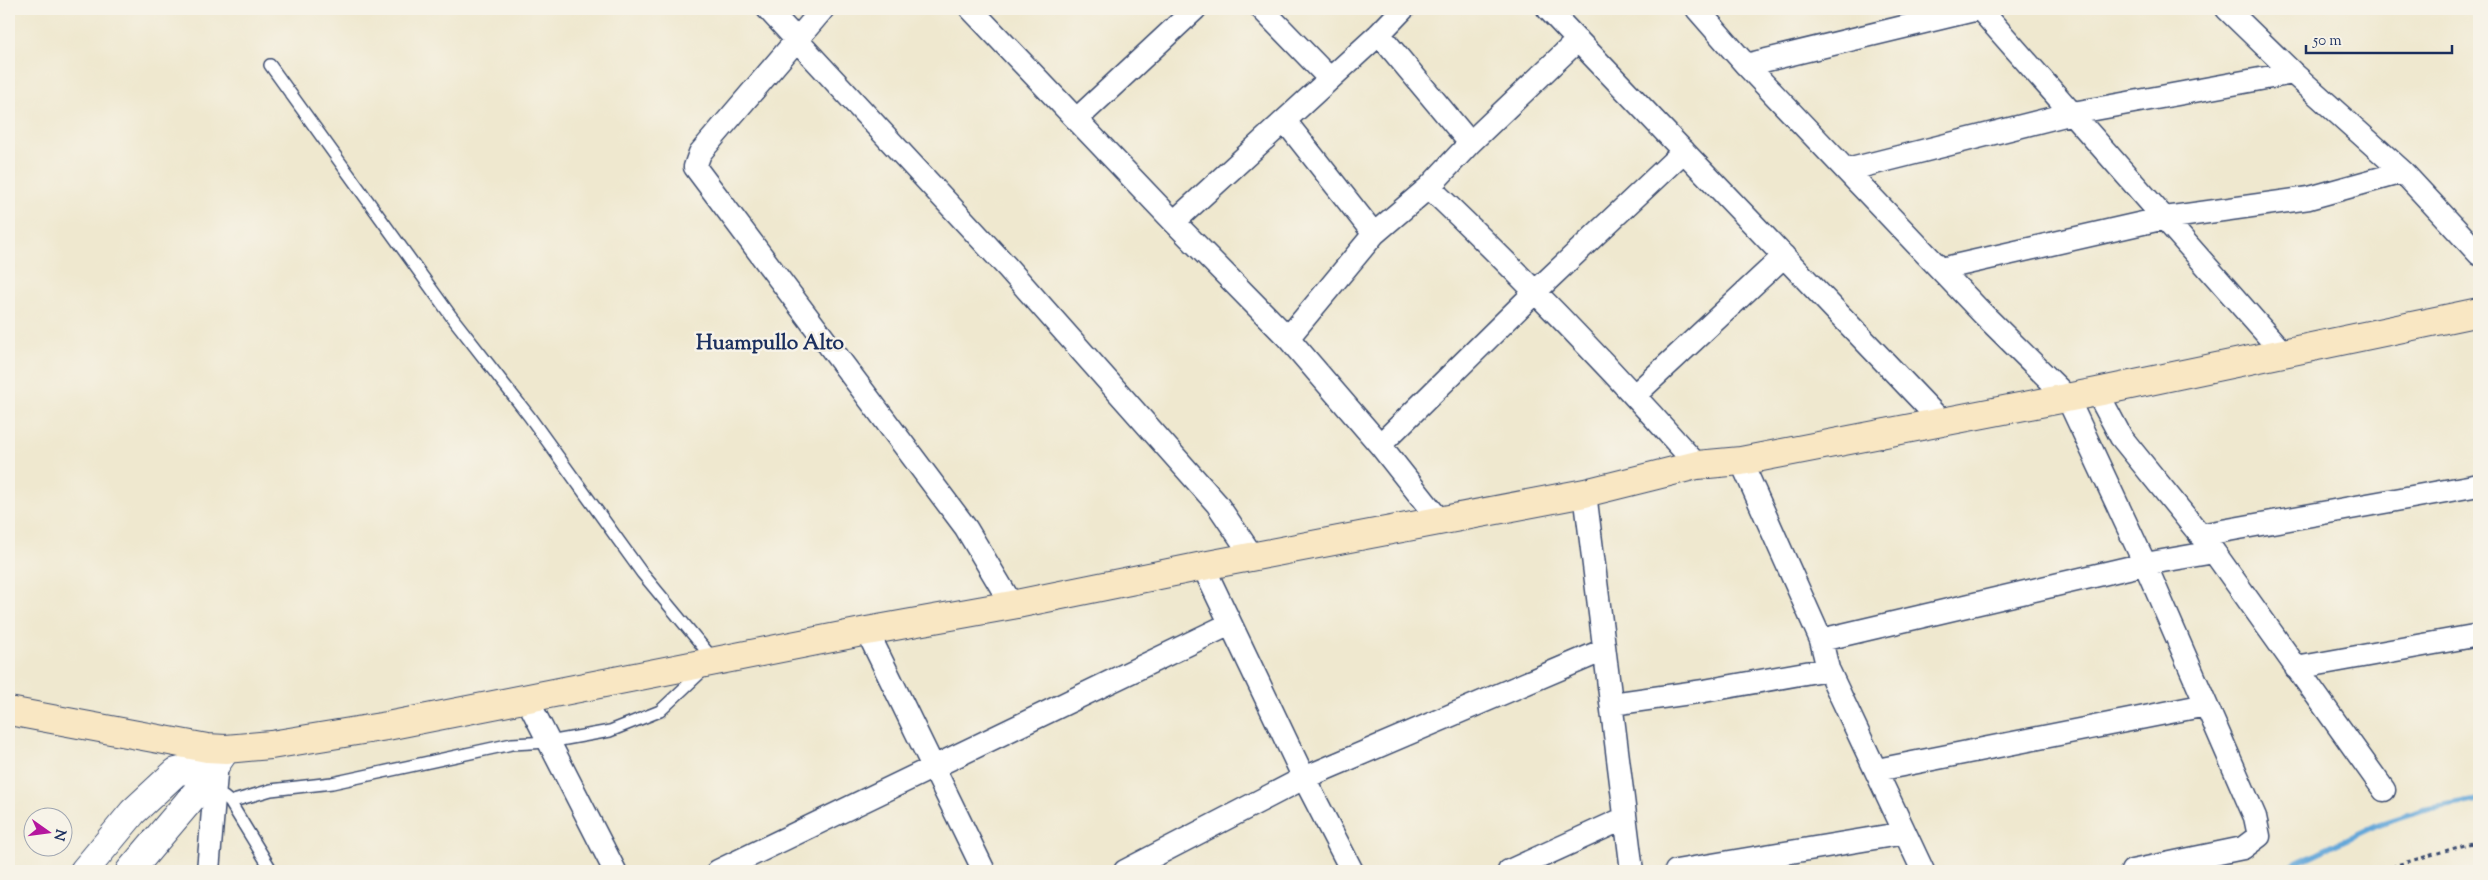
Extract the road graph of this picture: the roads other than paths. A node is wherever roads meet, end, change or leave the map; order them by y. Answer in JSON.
{"nodes":[{"id":1,"x":768,"y":9,"type":"edge"},
{"id":2,"x":823,"y":9,"type":"edge"},
{"id":3,"x":972,"y":9,"type":"edge"},
{"id":4,"x":1195,"y":9,"type":"edge"},
{"id":5,"x":1262,"y":9,"type":"edge"},
{"id":6,"x":1403,"y":9,"type":"edge"},
{"id":7,"x":1548,"y":9,"type":"edge"},
{"id":8,"x":1697,"y":9,"type":"edge"},
{"id":9,"x":1979,"y":9,"type":"edge"},
{"id":10,"x":2227,"y":9,"type":"edge"},
{"id":11,"x":1379,"y":34,"type":"junction"},
{"id":12,"x":796,"y":39,"type":"junction"},
{"id":13,"x":1578,"y":40,"type":"junction"},
{"id":14,"x":270,"y":65,"type":"dead end"},
{"id":15,"x":1746,"y":65,"type":"junction"},
{"id":16,"x":2294,"y":73,"type":"junction"},
{"id":17,"x":1330,"y":79,"type":"junction"},
{"id":18,"x":2073,"y":113,"type":"junction"},
{"id":19,"x":1077,"y":119,"type":"junction"},
{"id":20,"x":1285,"y":121,"type":"junction"},
{"id":21,"x":1470,"y":144,"type":"junction"},
{"id":22,"x":1684,"y":151,"type":"junction"},
{"id":23,"x":1847,"y":170,"type":"junction"},
{"id":24,"x":2403,"y":172,"type":"junction"},
{"id":25,"x":1429,"y":186,"type":"junction"},
{"id":26,"x":2165,"y":218,"type":"junction"},
{"id":27,"x":1174,"y":222,"type":"junction"},
{"id":28,"x":1374,"y":234,"type":"junction"},
{"id":29,"x":2479,"y":254,"type":"edge"},
{"id":30,"x":1784,"y":256,"type":"junction"},
{"id":31,"x":1941,"y":269,"type":"junction"},
{"id":32,"x":1536,"y":290,"type":"junction"},
{"id":33,"x":2479,"y":312,"type":"edge"},
{"id":34,"x":1288,"y":338,"type":"junction"},
{"id":35,"x":2283,"y":353,"type":"junction"},
{"id":36,"x":2097,"y":392,"type":"junction"},
{"id":37,"x":1635,"y":395,"type":"junction"},
{"id":38,"x":2067,"y":397,"type":"junction"},
{"id":39,"x":1942,"y":422,"type":"junction"},
{"id":40,"x":1380,"y":445,"type":"junction"},
{"id":41,"x":1740,"y":461,"type":"junction"},
{"id":42,"x":1697,"y":465,"type":"junction"},
{"id":43,"x":2479,"y":486,"type":"edge"},
{"id":44,"x":1585,"y":493,"type":"junction"},
{"id":45,"x":1440,"y":521,"type":"junction"},
{"id":46,"x":2200,"y":535,"type":"junction"},
{"id":47,"x":2214,"y":552,"type":"junction"},
{"id":48,"x":1253,"y":556,"type":"junction"},
{"id":49,"x":2146,"y":564,"type":"junction"},
{"id":50,"x":1203,"y":566,"type":"junction"},
{"id":51,"x":1012,"y":605,"type":"junction"},
{"id":52,"x":1230,"y":624,"type":"junction"},
{"id":53,"x":867,"y":631,"type":"junction"},
{"id":54,"x":2479,"y":635,"type":"edge"},
{"id":55,"x":1820,"y":640,"type":"junction"},
{"id":56,"x":1604,"y":650,"type":"junction"},
{"id":57,"x":714,"y":660,"type":"junction"},
{"id":58,"x":2296,"y":668,"type":"junction"},
{"id":59,"x":1828,"y":669,"type":"junction"},
{"id":60,"x":526,"y":697,"type":"junction"},
{"id":61,"x":1612,"y":704,"type":"junction"},
{"id":62,"x":2206,"y":705,"type":"junction"},
{"id":63,"x":9,"y":711,"type":"edge"},
{"id":64,"x":549,"y":742,"type":"junction"},
{"id":65,"x":221,"y":756,"type":"junction"},
{"id":66,"x":934,"y":767,"type":"junction"},
{"id":67,"x":1877,"y":770,"type":"junction"},
{"id":68,"x":1304,"y":778,"type":"junction"},
{"id":69,"x":2384,"y":790,"type":"dead end"},
{"id":70,"x":223,"y":796,"type":"junction"},
{"id":71,"x":1625,"y":818,"type":"junction"},
{"id":72,"x":1905,"y":833,"type":"junction"},
{"id":73,"x":84,"y":871,"type":"edge"},
{"id":74,"x":130,"y":871,"type":"edge"},
{"id":75,"x":208,"y":871,"type":"edge"},
{"id":76,"x":272,"y":871,"type":"edge"},
{"id":77,"x":616,"y":871,"type":"edge"},
{"id":78,"x":718,"y":871,"type":"edge"},
{"id":79,"x":984,"y":871,"type":"edge"},
{"id":80,"x":1125,"y":871,"type":"edge"},
{"id":81,"x":1352,"y":871,"type":"edge"},
{"id":82,"x":1508,"y":871,"type":"edge"},
{"id":83,"x":1632,"y":871,"type":"edge"},
{"id":84,"x":1676,"y":871,"type":"edge"},
{"id":85,"x":1923,"y":871,"type":"edge"},
{"id":86,"x":2132,"y":871,"type":"edge"}],
"edges":[{"from":1,"to":12,"type":"street"},
{"from":2,"to":12,"type":"street"},
{"from":3,"to":19,"type":"street"},
{"from":4,"to":19,"type":"street"},
{"from":5,"to":17,"type":"street"},
{"from":6,"to":11,"type":"street"},
{"from":7,"to":13,"type":"street"},
{"from":8,"to":15,"type":"street"},
{"from":9,"to":15,"type":"street"},
{"from":9,"to":18,"type":"street"},
{"from":10,"to":16,"type":"street"},
{"from":11,"to":17,"type":"street"},
{"from":11,"to":21,"type":"street"},
{"from":12,"to":48,"type":"street"},
{"from":12,"to":51,"type":"street"},
{"from":13,"to":21,"type":"street"},
{"from":13,"to":22,"type":"street"},
{"from":14,"to":57,"type":"lane"},
{"from":15,"to":23,"type":"street"},
{"from":16,"to":18,"type":"street"},
{"from":16,"to":24,"type":"street"},
{"from":17,"to":20,"type":"street"},
{"from":18,"to":23,"type":"street"},
{"from":18,"to":26,"type":"street"},
{"from":19,"to":27,"type":"street"},
{"from":20,"to":27,"type":"street"},
{"from":20,"to":28,"type":"street"},
{"from":21,"to":25,"type":"street"},
{"from":22,"to":30,"type":"street"},
{"from":22,"to":32,"type":"street"},
{"from":23,"to":31,"type":"street"},
{"from":24,"to":26,"type":"street"},
{"from":24,"to":29,"type":"street"},
{"from":25,"to":28,"type":"street"},
{"from":25,"to":32,"type":"street"},
{"from":26,"to":31,"type":"street"},
{"from":26,"to":35,"type":"street"},
{"from":27,"to":34,"type":"street"},
{"from":28,"to":34,"type":"street"},
{"from":30,"to":37,"type":"street"},
{"from":30,"to":39,"type":"street"},
{"from":31,"to":38,"type":"street"},
{"from":32,"to":37,"type":"street"},
{"from":32,"to":40,"type":"street"},
{"from":33,"to":35,"type":"main road"},
{"from":34,"to":40,"type":"street"},
{"from":35,"to":36,"type":"main road"},
{"from":36,"to":38,"type":"main road"},
{"from":36,"to":46,"type":"street"},
{"from":37,"to":42,"type":"street"},
{"from":38,"to":39,"type":"main road"},
{"from":38,"to":49,"type":"street"},
{"from":39,"to":41,"type":"main road"},
{"from":40,"to":45,"type":"street"},
{"from":41,"to":42,"type":"main road"},
{"from":41,"to":55,"type":"street"},
{"from":42,"to":44,"type":"main road"},
{"from":43,"to":46,"type":"street"},
{"from":44,"to":45,"type":"main road"},
{"from":44,"to":56,"type":"street"},
{"from":45,"to":48,"type":"main road"},
{"from":46,"to":47,"type":"street"},
{"from":47,"to":49,"type":"street"},
{"from":47,"to":58,"type":"street"},
{"from":48,"to":50,"type":"main road"},
{"from":49,"to":55,"type":"street"},
{"from":49,"to":62,"type":"street"},
{"from":50,"to":51,"type":"main road"},
{"from":50,"to":52,"type":"street"},
{"from":51,"to":53,"type":"main road"},
{"from":52,"to":66,"type":"street"},
{"from":52,"to":68,"type":"street"},
{"from":53,"to":57,"type":"main road"},
{"from":53,"to":66,"type":"street"},
{"from":54,"to":58,"type":"street"},
{"from":55,"to":59,"type":"street"},
{"from":56,"to":61,"type":"street"},
{"from":56,"to":68,"type":"street"},
{"from":57,"to":60,"type":"main road"},
{"from":57,"to":64,"type":"lane"},
{"from":58,"to":69,"type":"street"},
{"from":59,"to":61,"type":"street"},
{"from":59,"to":67,"type":"street"},
{"from":60,"to":64,"type":"street"},
{"from":60,"to":65,"type":"main road"},
{"from":61,"to":71,"type":"street"},
{"from":62,"to":67,"type":"street"},
{"from":62,"to":86,"type":"street"},
{"from":63,"to":65,"type":"main road"},
{"from":64,"to":70,"type":"lane"},
{"from":64,"to":77,"type":"street"},
{"from":65,"to":70,"type":"street"},
{"from":65,"to":73,"type":"street"},
{"from":65,"to":74,"type":"street"},
{"from":66,"to":78,"type":"street"},
{"from":66,"to":79,"type":"street"},
{"from":67,"to":72,"type":"street"},
{"from":68,"to":80,"type":"street"},
{"from":68,"to":81,"type":"street"},
{"from":70,"to":75,"type":"street"},
{"from":70,"to":76,"type":"lane"},
{"from":71,"to":82,"type":"street"},
{"from":71,"to":83,"type":"street"},
{"from":72,"to":84,"type":"street"},
{"from":72,"to":85,"type":"street"}]}
